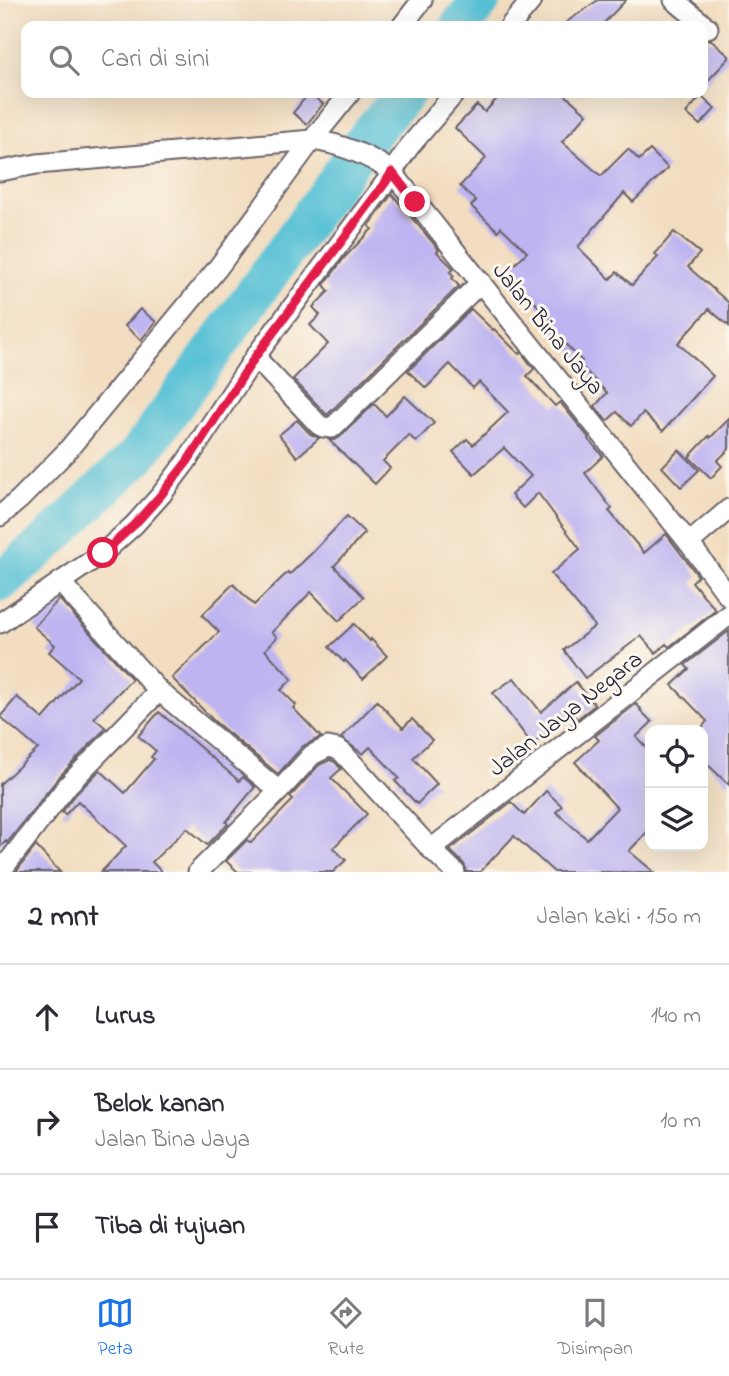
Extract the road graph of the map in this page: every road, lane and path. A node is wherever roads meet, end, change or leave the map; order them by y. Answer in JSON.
{"nodes":[{"id":1,"x":422,"y":0,"type":"edge"},
{"id":2,"x":674,"y":0,"type":"edge"},
{"id":3,"x":530,"y":1,"type":"edge"},
{"id":4,"x":406,"y":21,"type":"edge"},
{"id":5,"x":514,"y":21,"type":"edge"},
{"id":6,"x":699,"y":21,"type":"edge"},
{"id":7,"x":346,"y":98,"type":"edge"},
{"id":8,"x":451,"y":98,"type":"edge"},
{"id":9,"x":319,"y":141,"type":"junction"},
{"id":10,"x":385,"y":167,"type":"junction"},
{"id":11,"x":0,"y":171,"type":"edge"},
{"id":12,"x":481,"y":282,"type":"junction"},
{"id":13,"x":255,"y":357,"type":"junction"},
{"id":14,"x":729,"y":509,"type":"edge"},
{"id":15,"x":0,"y":516,"type":"edge"},
{"id":16,"x":690,"y":543,"type":"junction"},
{"id":17,"x":61,"y":582,"type":"junction"},
{"id":18,"x":729,"y":597,"type":"edge"},
{"id":19,"x":729,"y":614,"type":"edge"},
{"id":20,"x":0,"y":623,"type":"edge"},
{"id":21,"x":159,"y":691,"type":"junction"},
{"id":22,"x":279,"y":791,"type":"junction"},
{"id":23,"x":431,"y":849,"type":"junction"},
{"id":24,"x":5,"y":866,"type":"dead end"},
{"id":25,"x":198,"y":872,"type":"edge"},
{"id":26,"x":455,"y":872,"type":"edge"}],
"edges":[{"from":1,"to":4,"type":"street"},
{"from":2,"to":6,"type":"street"},
{"from":3,"to":5,"type":"street"},
{"from":7,"to":9,"type":"street"},
{"from":8,"to":10,"type":"street"},
{"from":9,"to":10,"type":"street"},
{"from":9,"to":11,"type":"street"},
{"from":9,"to":15,"type":"street"},
{"from":10,"to":12,"type":"street","name":"Jalan Bina Jaya"},
{"from":10,"to":13,"type":"street"},
{"from":12,"to":13,"type":"street"},
{"from":12,"to":16,"type":"street","name":"Jalan Bina Jaya"},
{"from":13,"to":17,"type":"street"},
{"from":14,"to":16,"type":"street"},
{"from":16,"to":18,"type":"street","name":"Jalan Bina Jaya"},
{"from":17,"to":20,"type":"street"},
{"from":17,"to":21,"type":"street"},
{"from":19,"to":23,"type":"street","name":"Jalan Jaya Negara"},
{"from":21,"to":22,"type":"street"},
{"from":21,"to":24,"type":"street"},
{"from":22,"to":23,"type":"street"},
{"from":22,"to":25,"type":"street"},
{"from":23,"to":26,"type":"street"}]}
